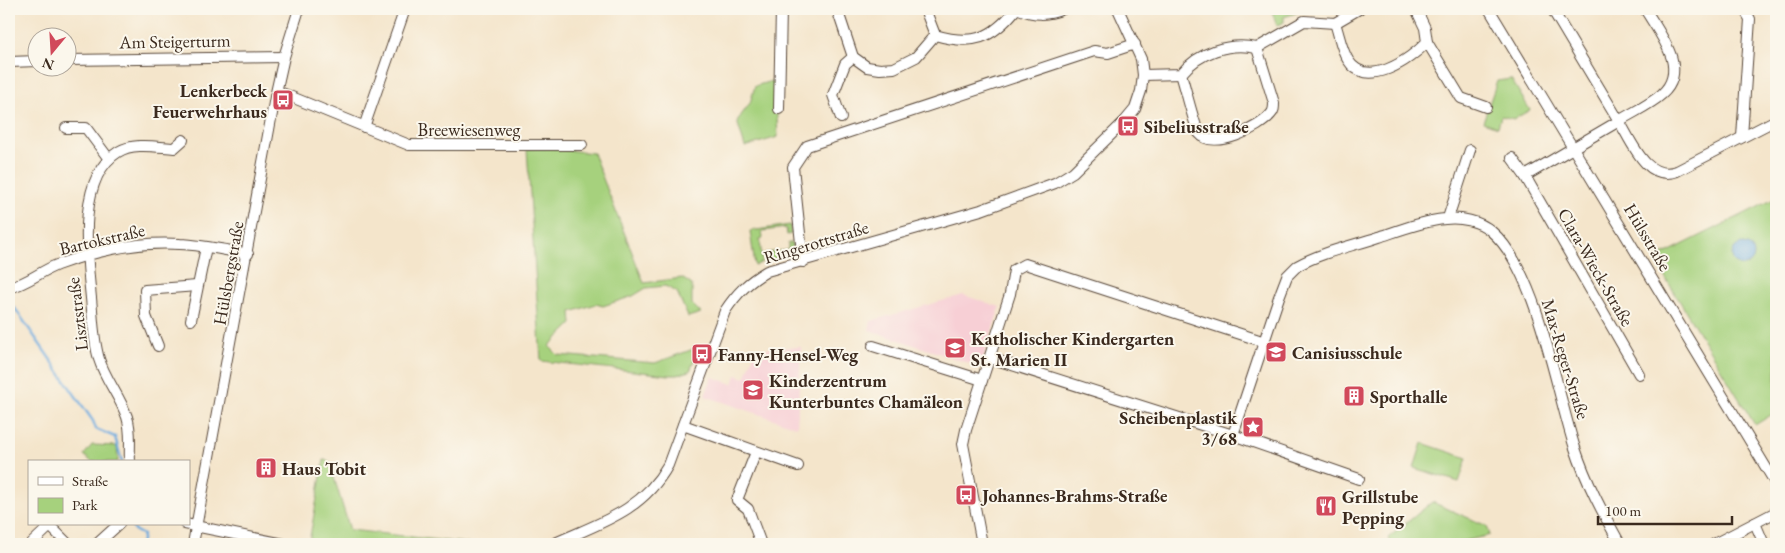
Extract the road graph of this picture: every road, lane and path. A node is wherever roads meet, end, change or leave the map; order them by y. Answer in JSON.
{"nodes":[{"id":1,"x":299,"y":9,"type":"edge"},
{"id":2,"x":405,"y":9,"type":"edge"},
{"id":3,"x":781,"y":9,"type":"edge"},
{"id":4,"x":837,"y":9,"type":"edge"},
{"id":5,"x":925,"y":9,"type":"edge"},
{"id":6,"x":1017,"y":9,"type":"edge"},
{"id":7,"x":1063,"y":9,"type":"edge"},
{"id":8,"x":1118,"y":9,"type":"edge"},
{"id":9,"x":1358,"y":9,"type":"edge"},
{"id":10,"x":1416,"y":9,"type":"edge"},
{"id":11,"x":1489,"y":9,"type":"edge"},
{"id":12,"x":1552,"y":9,"type":"edge"},
{"id":13,"x":1645,"y":9,"type":"edge"},
{"id":14,"x":1744,"y":9,"type":"edge"},
{"id":15,"x":1750,"y":14,"type":"edge"},
{"id":16,"x":1335,"y":23,"type":"junction"},
{"id":17,"x":935,"y":35,"type":"junction"},
{"id":18,"x":1427,"y":42,"type":"junction"},
{"id":19,"x":1135,"y":44,"type":"junction"},
{"id":20,"x":1257,"y":48,"type":"junction"},
{"id":21,"x":284,"y":57,"type":"junction"},
{"id":22,"x":853,"y":57,"type":"junction"},
{"id":23,"x":78,"y":60,"type":"edge"},
{"id":24,"x":28,"y":61,"type":"edge"},
{"id":25,"x":9,"y":62,"type":"edge"},
{"id":26,"x":1180,"y":74,"type":"junction"},
{"id":27,"x":1144,"y":75,"type":"junction"},
{"id":28,"x":277,"y":91,"type":"junction"},
{"id":29,"x":1486,"y":107,"type":"dead end"},
{"id":30,"x":779,"y":110,"type":"dead end"},
{"id":31,"x":841,"y":118,"type":"dead end"},
{"id":32,"x":1619,"y":120,"type":"junction"},
{"id":33,"x":1776,"y":120,"type":"edge"},
{"id":34,"x":364,"y":126,"type":"junction"},
{"id":35,"x":66,"y":128,"type":"dead end"},
{"id":36,"x":1742,"y":137,"type":"junction"},
{"id":37,"x":183,"y":140,"type":"dead end"},
{"id":38,"x":582,"y":145,"type":"dead end"},
{"id":39,"x":1575,"y":147,"type":"junction"},
{"id":40,"x":1470,"y":150,"type":"dead end"},
{"id":41,"x":1512,"y":158,"type":"dead end"},
{"id":42,"x":109,"y":160,"type":"junction"},
{"id":43,"x":1526,"y":176,"type":"junction"},
{"id":44,"x":1448,"y":218,"type":"junction"},
{"id":45,"x":206,"y":247,"type":"junction"},
{"id":46,"x":248,"y":254,"type":"junction"},
{"id":47,"x":86,"y":256,"type":"junction"},
{"id":48,"x":803,"y":262,"type":"junction"},
{"id":49,"x":197,"y":286,"type":"junction"},
{"id":50,"x":9,"y":288,"type":"edge"},
{"id":51,"x":191,"y":320,"type":"dead end"},
{"id":52,"x":1265,"y":342,"type":"junction"},
{"id":53,"x":158,"y":346,"type":"dead end"},
{"id":54,"x":873,"y":346,"type":"dead end"},
{"id":55,"x":990,"y":358,"type":"junction"},
{"id":56,"x":1640,"y":374,"type":"dead end"},
{"id":57,"x":982,"y":380,"type":"junction"},
{"id":58,"x":682,"y":425,"type":"junction"},
{"id":59,"x":1233,"y":435,"type":"junction"},
{"id":60,"x":756,"y":452,"type":"junction"},
{"id":61,"x":130,"y":460,"type":"edge"},
{"id":62,"x":798,"y":466,"type":"dead end"},
{"id":63,"x":1359,"y":479,"type":"dead end"},
{"id":64,"x":1776,"y":484,"type":"edge"},
{"id":65,"x":1776,"y":512,"type":"edge"},
{"id":66,"x":1755,"y":523,"type":"junction"},
{"id":67,"x":190,"y":525,"type":"edge"},
{"id":68,"x":49,"y":526,"type":"edge"},
{"id":69,"x":51,"y":526,"type":"edge"},
{"id":70,"x":117,"y":526,"type":"edge"},
{"id":71,"x":196,"y":526,"type":"junction"},
{"id":72,"x":31,"y":544,"type":"edge"},
{"id":73,"x":68,"y":544,"type":"edge"},
{"id":74,"x":97,"y":544,"type":"edge"},
{"id":75,"x":193,"y":544,"type":"edge"},
{"id":76,"x":284,"y":544,"type":"edge"},
{"id":77,"x":553,"y":544,"type":"edge"},
{"id":78,"x":761,"y":544,"type":"edge"},
{"id":79,"x":982,"y":544,"type":"edge"},
{"id":80,"x":1620,"y":544,"type":"edge"},
{"id":81,"x":1714,"y":544,"type":"edge"},
{"id":82,"x":1764,"y":544,"type":"edge"}],
"edges":[{"from":1,"to":21,"type":"street","name":"Hülsbergstraße"},
{"from":2,"to":34,"type":"street"},
{"from":3,"to":30,"type":"street"},
{"from":4,"to":22,"type":"street"},
{"from":5,"to":17,"type":"street"},
{"from":6,"to":7,"type":"street"},
{"from":6,"to":17,"type":"street"},
{"from":8,"to":19,"type":"street","name":"Ringerottstraße"},
{"from":9,"to":16,"type":"street"},
{"from":10,"to":18,"type":"street"},
{"from":11,"to":39,"type":"street","name":"Hülsstraße"},
{"from":12,"to":32,"type":"street"},
{"from":13,"to":32,"type":"street"},
{"from":14,"to":15,"type":"street"},
{"from":15,"to":36,"type":"street"},
{"from":16,"to":18,"type":"street"},
{"from":16,"to":20,"type":"street"},
{"from":17,"to":22,"type":"street"},
{"from":18,"to":29,"type":"street"},
{"from":19,"to":27,"type":"street","name":"Ringerottstraße"},
{"from":19,"to":48,"type":"street"},
{"from":20,"to":26,"type":"street"},
{"from":20,"to":26,"type":"street"},
{"from":21,"to":23,"type":"street","name":"Am Steigerturm"},
{"from":21,"to":28,"type":"street","name":"Hülsbergstraße"},
{"from":22,"to":31,"type":"street"},
{"from":24,"to":25,"type":"street"},
{"from":26,"to":27,"type":"street"},
{"from":27,"to":48,"type":"street","name":"Ringerottstraße"},
{"from":28,"to":34,"type":"street","name":"Breewiesenweg"},
{"from":28,"to":46,"type":"street","name":"Hülsbergstraße"},
{"from":32,"to":36,"type":"street"},
{"from":32,"to":39,"type":"street"},
{"from":33,"to":36,"type":"street"},
{"from":34,"to":38,"type":"street","name":"Breewiesenweg"},
{"from":35,"to":42,"type":"street"},
{"from":37,"to":42,"type":"street","name":"Lisztstraße"},
{"from":39,"to":43,"type":"street"},
{"from":39,"to":64,"type":"street","name":"Hülsstraße"},
{"from":40,"to":44,"type":"street"},
{"from":41,"to":43,"type":"street","name":"Clara-Wieck-Straße"},
{"from":42,"to":47,"type":"street","name":"Lisztstraße"},
{"from":43,"to":56,"type":"street","name":"Clara-Wieck-Straße"},
{"from":44,"to":52,"type":"street","name":"Max-Reger-Straße"},
{"from":44,"to":80,"type":"street","name":"Max-Reger-Straße"},
{"from":45,"to":46,"type":"street","name":"Bartokstraße"},
{"from":45,"to":47,"type":"street","name":"Bartokstraße"},
{"from":45,"to":49,"type":"street"},
{"from":46,"to":71,"type":"street","name":"Hülsbergstraße"},
{"from":47,"to":50,"type":"street","name":"Bartokstraße"},
{"from":47,"to":61,"type":"street","name":"Lisztstraße"},
{"from":48,"to":58,"type":"street","name":"Ringerottstraße"},
{"from":49,"to":51,"type":"street"},
{"from":49,"to":53,"type":"street"},
{"from":52,"to":55,"type":"street"},
{"from":52,"to":59,"type":"street","name":"Max-Reger-Straße"},
{"from":54,"to":57,"type":"street"},
{"from":55,"to":57,"type":"street"},
{"from":55,"to":59,"type":"street"},
{"from":57,"to":79,"type":"street"},
{"from":58,"to":60,"type":"street"},
{"from":58,"to":77,"type":"street","name":"Ringerottstraße"},
{"from":59,"to":63,"type":"street"},
{"from":60,"to":62,"type":"street"},
{"from":60,"to":78,"type":"street"},
{"from":65,"to":66,"type":"street"},
{"from":66,"to":81,"type":"street"},
{"from":66,"to":82,"type":"street"},
{"from":67,"to":71,"type":"street"},
{"from":68,"to":72,"type":"street"},
{"from":69,"to":73,"type":"street"},
{"from":70,"to":74,"type":"street"},
{"from":71,"to":75,"type":"street","name":"Hülsbergstraße"},
{"from":71,"to":76,"type":"street"}]}
